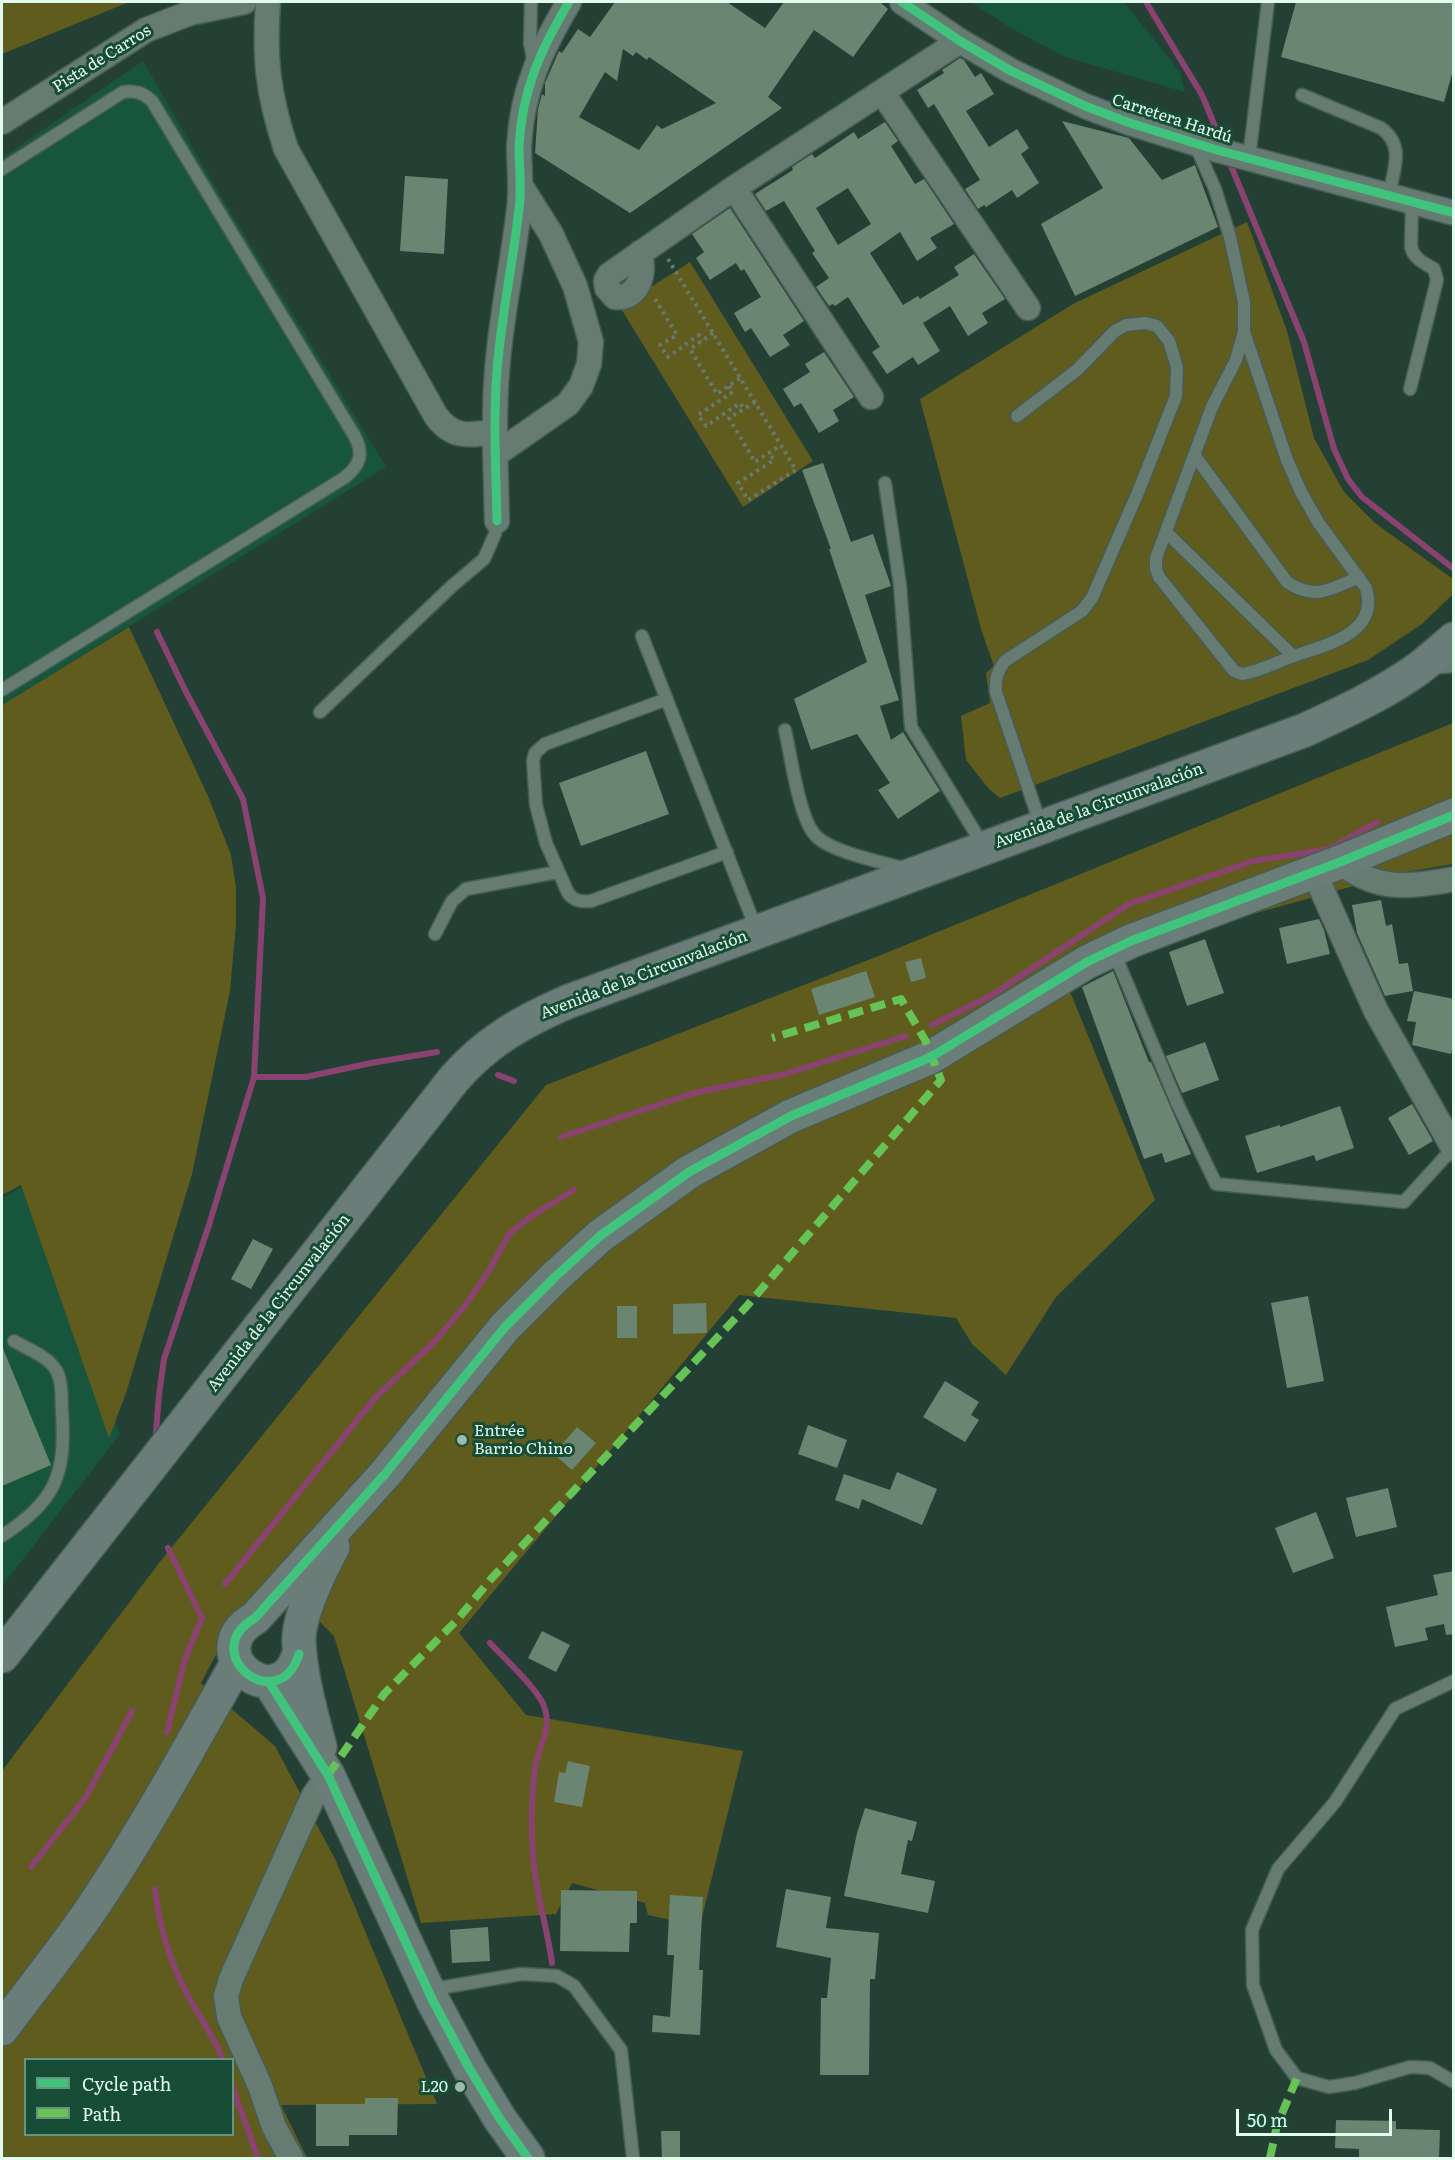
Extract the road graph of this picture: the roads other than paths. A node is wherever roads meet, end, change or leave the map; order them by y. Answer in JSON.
{"nodes":[{"id":1,"x":244,"y":2,"type":"edge"},
{"id":2,"x":268,"y":2,"type":"edge"},
{"id":3,"x":531,"y":2,"type":"edge"},
{"id":4,"x":569,"y":2,"type":"edge"},
{"id":5,"x":902,"y":2,"type":"edge"},
{"id":6,"x":1268,"y":2,"type":"edge"},
{"id":7,"x":960,"y":41,"type":"junction"},
{"id":8,"x":535,"y":66,"type":"junction"},
{"id":9,"x":882,"y":92,"type":"junction"},
{"id":10,"x":1302,"y":95,"type":"dead end"},
{"id":11,"x":2,"y":122,"type":"edge"},
{"id":12,"x":1225,"y":152,"type":"junction"},
{"id":13,"x":2,"y":169,"type":"edge"},
{"id":14,"x":520,"y":185,"type":"junction"},
{"id":15,"x":734,"y":188,"type":"junction"},
{"id":16,"x":1389,"y":196,"type":"junction"},
{"id":17,"x":1412,"y":202,"type":"junction"},
{"id":18,"x":1454,"y":213,"type":"edge"},
{"id":19,"x":648,"y":247,"type":"junction"},
{"id":20,"x":1028,"y":308,"type":"dead end"},
{"id":21,"x":1244,"y":332,"type":"junction"},
{"id":22,"x":1410,"y":388,"type":"dead end"},
{"id":23,"x":871,"y":397,"type":"dead end"},
{"id":24,"x":1017,"y":416,"type":"dead end"},
{"id":25,"x":495,"y":443,"type":"junction"},
{"id":26,"x":1195,"y":456,"type":"junction"},
{"id":27,"x":885,"y":483,"type":"dead end"},
{"id":28,"x":497,"y":521,"type":"joint"},
{"id":29,"x":1166,"y":532,"type":"junction"},
{"id":30,"x":1359,"y":577,"type":"junction"},
{"id":31,"x":642,"y":636,"type":"dead end"},
{"id":32,"x":1454,"y":639,"type":"edge"},
{"id":33,"x":1293,"y":656,"type":"junction"},
{"id":34,"x":1454,"y":666,"type":"edge"},
{"id":35,"x":1419,"y":668,"type":"junction"},
{"id":36,"x":2,"y":690,"type":"edge"},
{"id":37,"x":667,"y":699,"type":"junction"},
{"id":38,"x":320,"y":712,"type":"dead end"},
{"id":39,"x":785,"y":730,"type":"dead end"},
{"id":40,"x":1454,"y":815,"type":"edge"},
{"id":41,"x":1042,"y":827,"type":"junction"},
{"id":42,"x":985,"y":848,"type":"junction"},
{"id":43,"x":727,"y":852,"type":"junction"},
{"id":44,"x":1327,"y":867,"type":"junction"},
{"id":45,"x":558,"y":872,"type":"junction"},
{"id":46,"x":918,"y":872,"type":"junction"},
{"id":47,"x":1454,"y":879,"type":"edge"},
{"id":48,"x":758,"y":932,"type":"junction"},
{"id":49,"x":435,"y":934,"type":"dead end"},
{"id":50,"x":1113,"y":950,"type":"junction"},
{"id":51,"x":1453,"y":1149,"type":"edge"},
{"id":52,"x":14,"y":1341,"type":"dead end"},
{"id":53,"x":359,"y":1505,"type":"junction"},
{"id":54,"x":2,"y":1536,"type":"edge"},
{"id":55,"x":255,"y":1618,"type":"junction"},
{"id":56,"x":299,"y":1648,"type":"junction"},
{"id":57,"x":2,"y":1656,"type":"edge"},
{"id":58,"x":256,"y":1675,"type":"junction"},
{"id":59,"x":1454,"y":1681,"type":"edge"},
{"id":60,"x":328,"y":1775,"type":"junction"},
{"id":61,"x":428,"y":1990,"type":"junction"},
{"id":62,"x":2,"y":2029,"type":"edge"},
{"id":63,"x":1454,"y":2082,"type":"edge"},
{"id":64,"x":291,"y":2158,"type":"edge"},
{"id":65,"x":528,"y":2158,"type":"edge"},
{"id":66,"x":633,"y":2158,"type":"edge"}],
"edges":[{"from":1,"to":11,"type":"street","name":"Pista de Carros"},
{"from":2,"to":25,"type":"street"},
{"from":3,"to":8,"type":"lane"},
{"from":4,"to":8,"type":"street"},
{"from":5,"to":7,"type":"street","name":"Carretera Hardú"},
{"from":6,"to":12,"type":"lane"},
{"from":7,"to":9,"type":"street"},
{"from":7,"to":12,"type":"street","name":"Carretera Hardú"},
{"from":8,"to":14,"type":"street"},
{"from":9,"to":15,"type":"street"},
{"from":9,"to":20,"type":"street"},
{"from":10,"to":16,"type":"lane"},
{"from":12,"to":16,"type":"street","name":"Carretera Hardú"},
{"from":12,"to":21,"type":"lane"},
{"from":13,"to":36,"type":"lane"},
{"from":14,"to":25,"type":"street"},
{"from":14,"to":25,"type":"street"},
{"from":15,"to":19,"type":"street"},
{"from":15,"to":23,"type":"street"},
{"from":16,"to":17,"type":"street","name":"Carretera Hardú"},
{"from":17,"to":18,"type":"street","name":"Carretera Hardú"},
{"from":17,"to":22,"type":"lane"},
{"from":19,"to":19,"type":"street"},
{"from":21,"to":26,"type":"lane"},
{"from":21,"to":30,"type":"lane"},
{"from":24,"to":41,"type":"lane"},
{"from":25,"to":28,"type":"street"},
{"from":26,"to":29,"type":"lane"},
{"from":26,"to":30,"type":"lane"},
{"from":27,"to":42,"type":"lane"},
{"from":28,"to":38,"type":"lane"},
{"from":29,"to":33,"type":"lane"},
{"from":29,"to":33,"type":"lane"},
{"from":30,"to":33,"type":"lane"},
{"from":31,"to":37,"type":"lane"},
{"from":32,"to":35,"type":"street","name":"Avenida de la Circunvalación"},
{"from":34,"to":35,"type":"lane"},
{"from":35,"to":41,"type":"street","name":"Avenida de la Circunvalación"},
{"from":37,"to":43,"type":"lane"},
{"from":37,"to":45,"type":"lane"},
{"from":39,"to":46,"type":"lane"},
{"from":40,"to":44,"type":"street"},
{"from":41,"to":42,"type":"street","name":"Avenida de la Circunvalación"},
{"from":42,"to":46,"type":"street","name":"Avenida de la Circunvalación"},
{"from":43,"to":45,"type":"lane"},
{"from":43,"to":48,"type":"lane"},
{"from":44,"to":47,"type":"street"},
{"from":44,"to":50,"type":"street"},
{"from":44,"to":51,"type":"street"},
{"from":45,"to":49,"type":"lane"},
{"from":46,"to":48,"type":"street","name":"Avenida de la Circunvalación"},
{"from":48,"to":57,"type":"street","name":"Avenida de la Circunvalación"},
{"from":50,"to":51,"type":"lane"},
{"from":50,"to":53,"type":"street"},
{"from":52,"to":54,"type":"lane"},
{"from":53,"to":55,"type":"street"},
{"from":53,"to":56,"type":"street"},
{"from":55,"to":56,"type":"street"},
{"from":55,"to":58,"type":"street"},
{"from":56,"to":58,"type":"street"},
{"from":56,"to":60,"type":"street"},
{"from":58,"to":60,"type":"street"},
{"from":58,"to":62,"type":"street"},
{"from":59,"to":63,"type":"lane"},
{"from":60,"to":61,"type":"street"},
{"from":60,"to":64,"type":"street"},
{"from":61,"to":65,"type":"street"},
{"from":61,"to":66,"type":"lane"}]}
